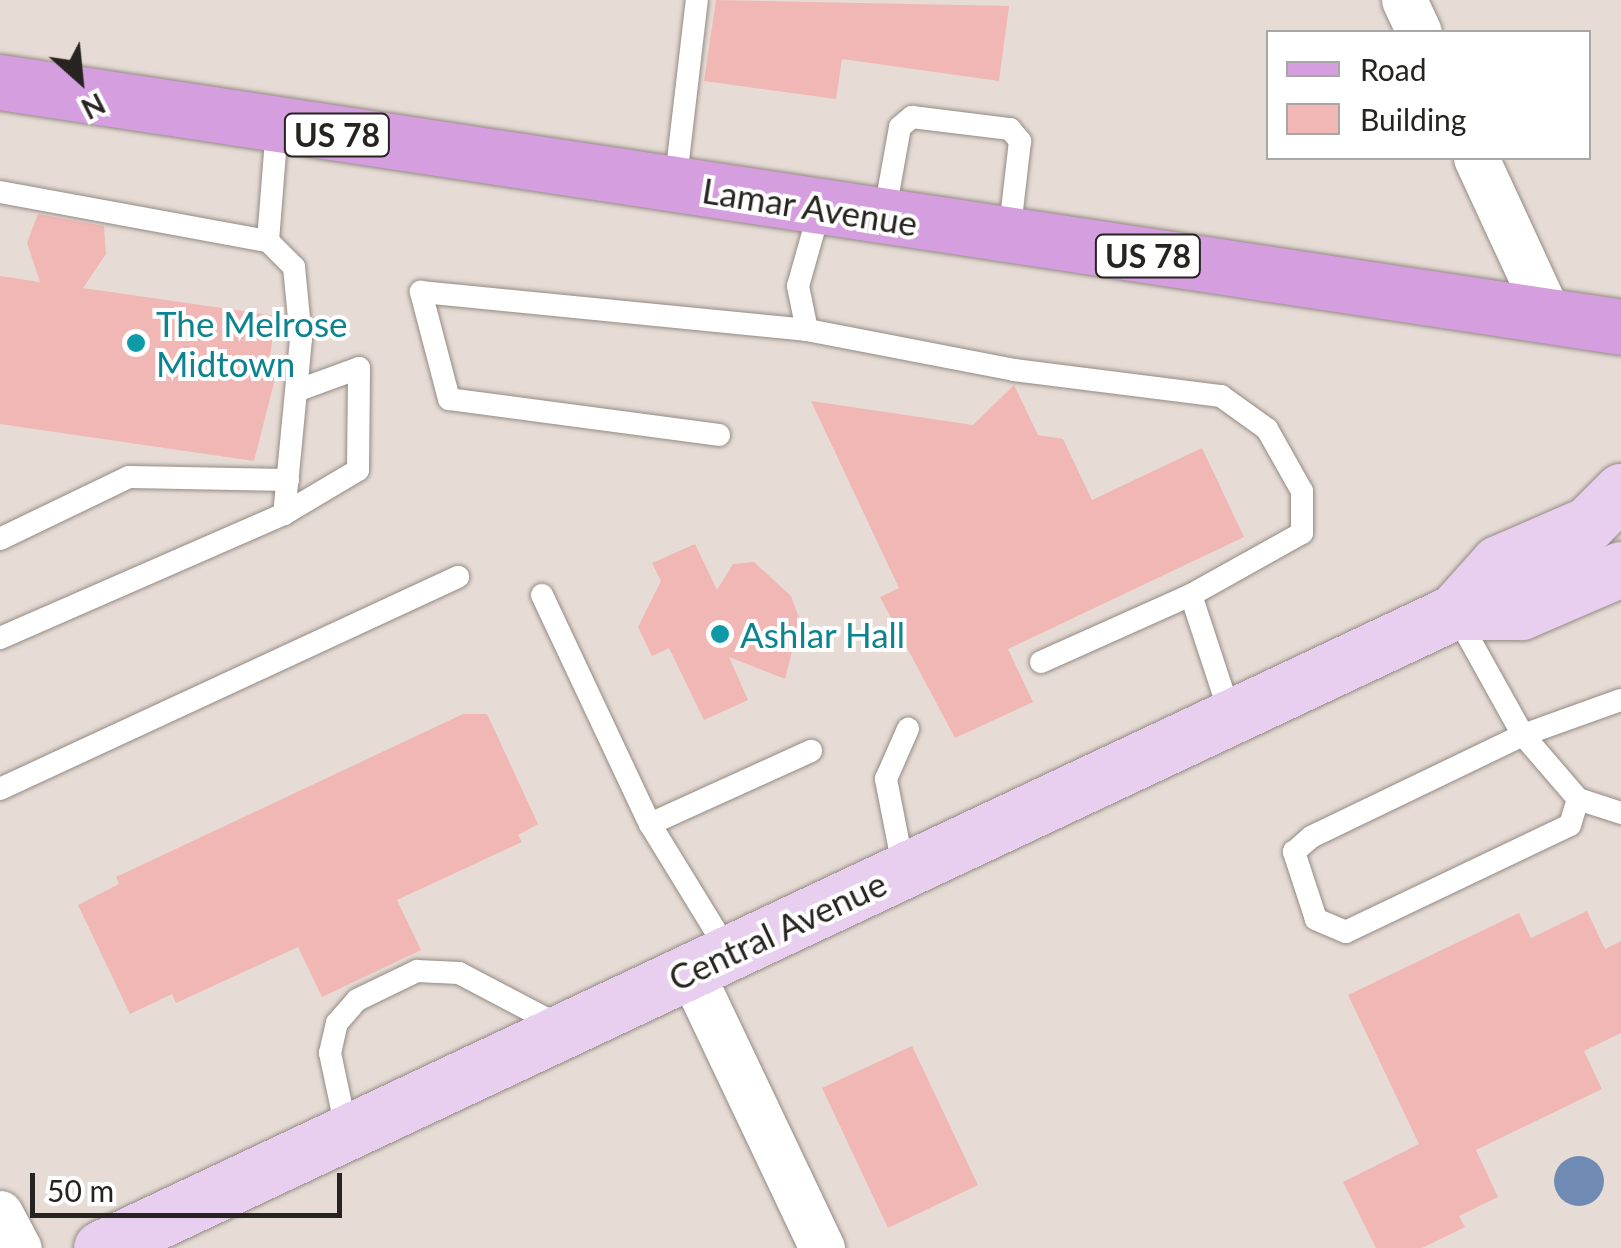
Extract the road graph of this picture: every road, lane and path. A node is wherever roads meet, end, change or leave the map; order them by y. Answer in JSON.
{"nodes":[{"id":1,"x":697,"y":0,"type":"edge"},
{"id":2,"x":1404,"y":0,"type":"edge"},
{"id":3,"x":1418,"y":30,"type":"edge"},
{"id":4,"x":0,"y":82,"type":"edge"},
{"id":5,"x":277,"y":126,"type":"junction"},
{"id":6,"x":1477,"y":160,"type":"edge"},
{"id":7,"x":675,"y":186,"type":"junction"},
{"id":8,"x":0,"y":192,"type":"edge"},
{"id":9,"x":820,"y":208,"type":"junction"},
{"id":10,"x":884,"y":217,"type":"junction"},
{"id":11,"x":1009,"y":236,"type":"junction"},
{"id":12,"x":268,"y":242,"type":"junction"},
{"id":13,"x":1548,"y":314,"type":"junction"},
{"id":14,"x":1621,"y":327,"type":"edge"},
{"id":15,"x":807,"y":330,"type":"junction"},
{"id":16,"x":296,"y":391,"type":"junction"},
{"id":17,"x":720,"y":435,"type":"dead end"},
{"id":18,"x":288,"y":480,"type":"junction"},
{"id":19,"x":1621,"y":490,"type":"edge"},
{"id":20,"x":284,"y":514,"type":"junction"},
{"id":21,"x":0,"y":539,"type":"edge"},
{"id":22,"x":1621,"y":569,"type":"edge"},
{"id":23,"x":458,"y":577,"type":"dead end"},
{"id":24,"x":542,"y":594,"type":"dead end"},
{"id":25,"x":1191,"y":595,"type":"junction"},
{"id":26,"x":1454,"y":612,"type":"junction"},
{"id":27,"x":0,"y":638,"type":"edge"},
{"id":28,"x":1041,"y":662,"type":"dead end"},
{"id":29,"x":1621,"y":700,"type":"edge"},
{"id":30,"x":1231,"y":717,"type":"junction"},
{"id":31,"x":908,"y":729,"type":"dead end"},
{"id":32,"x":1523,"y":735,"type":"junction"},
{"id":33,"x":811,"y":751,"type":"dead end"},
{"id":34,"x":0,"y":790,"type":"edge"},
{"id":35,"x":1578,"y":799,"type":"junction"},
{"id":36,"x":1621,"y":813,"type":"edge"},
{"id":37,"x":650,"y":824,"type":"junction"},
{"id":38,"x":904,"y":870,"type":"junction"},
{"id":39,"x":710,"y":962,"type":"junction"},
{"id":40,"x":563,"y":1028,"type":"junction"},
{"id":41,"x":347,"y":1133,"type":"junction"},
{"id":42,"x":0,"y":1213,"type":"edge"},
{"id":43,"x":19,"y":1248,"type":"edge"},
{"id":44,"x":100,"y":1248,"type":"edge"},
{"id":45,"x":822,"y":1248,"type":"edge"}],
"edges":[{"from":1,"to":7,"type":"lane"},
{"from":2,"to":3,"type":"street"},
{"from":4,"to":5,"type":"main road","name":"Lamar Avenue","number":"US 78"},
{"from":5,"to":7,"type":"main road","name":"Lamar Avenue","number":"US 78"},
{"from":5,"to":12,"type":"lane"},
{"from":6,"to":13,"type":"street"},
{"from":7,"to":9,"type":"main road","name":"Lamar Avenue","number":"US 78"},
{"from":8,"to":12,"type":"lane"},
{"from":9,"to":10,"type":"main road","name":"Lamar Avenue","number":"US 78"},
{"from":9,"to":15,"type":"lane"},
{"from":10,"to":11,"type":"main road","name":"Lamar Avenue","number":"US 78"},
{"from":10,"to":11,"type":"lane"},
{"from":11,"to":13,"type":"main road","name":"Lamar Avenue","number":"US 78"},
{"from":12,"to":16,"type":"lane"},
{"from":13,"to":14,"type":"main road","name":"Lamar Avenue","number":"US 78"},
{"from":15,"to":17,"type":"lane"},
{"from":15,"to":25,"type":"lane"},
{"from":16,"to":18,"type":"lane"},
{"from":16,"to":20,"type":"lane"},
{"from":18,"to":20,"type":"lane"},
{"from":18,"to":21,"type":"lane"},
{"from":19,"to":26,"type":"main road","name":"Central Avenue"},
{"from":20,"to":27,"type":"lane"},
{"from":22,"to":26,"type":"main road","name":"Central Avenue"},
{"from":23,"to":34,"type":"lane"},
{"from":24,"to":37,"type":"lane"},
{"from":25,"to":28,"type":"lane"},
{"from":25,"to":30,"type":"lane"},
{"from":26,"to":30,"type":"main road","name":"Central Avenue"},
{"from":26,"to":32,"type":"lane"},
{"from":29,"to":32,"type":"lane"},
{"from":30,"to":38,"type":"main road","name":"Central Avenue"},
{"from":31,"to":38,"type":"lane"},
{"from":32,"to":35,"type":"lane"},
{"from":32,"to":35,"type":"lane"},
{"from":33,"to":37,"type":"lane"},
{"from":35,"to":36,"type":"lane"},
{"from":37,"to":39,"type":"lane"},
{"from":38,"to":39,"type":"main road","name":"Central Avenue"},
{"from":39,"to":40,"type":"main road","name":"Central Avenue"},
{"from":39,"to":45,"type":"street"},
{"from":40,"to":41,"type":"main road","name":"Central Avenue"},
{"from":40,"to":41,"type":"lane"},
{"from":41,"to":44,"type":"main road","name":"Central Avenue"},
{"from":42,"to":43,"type":"street"}]}
